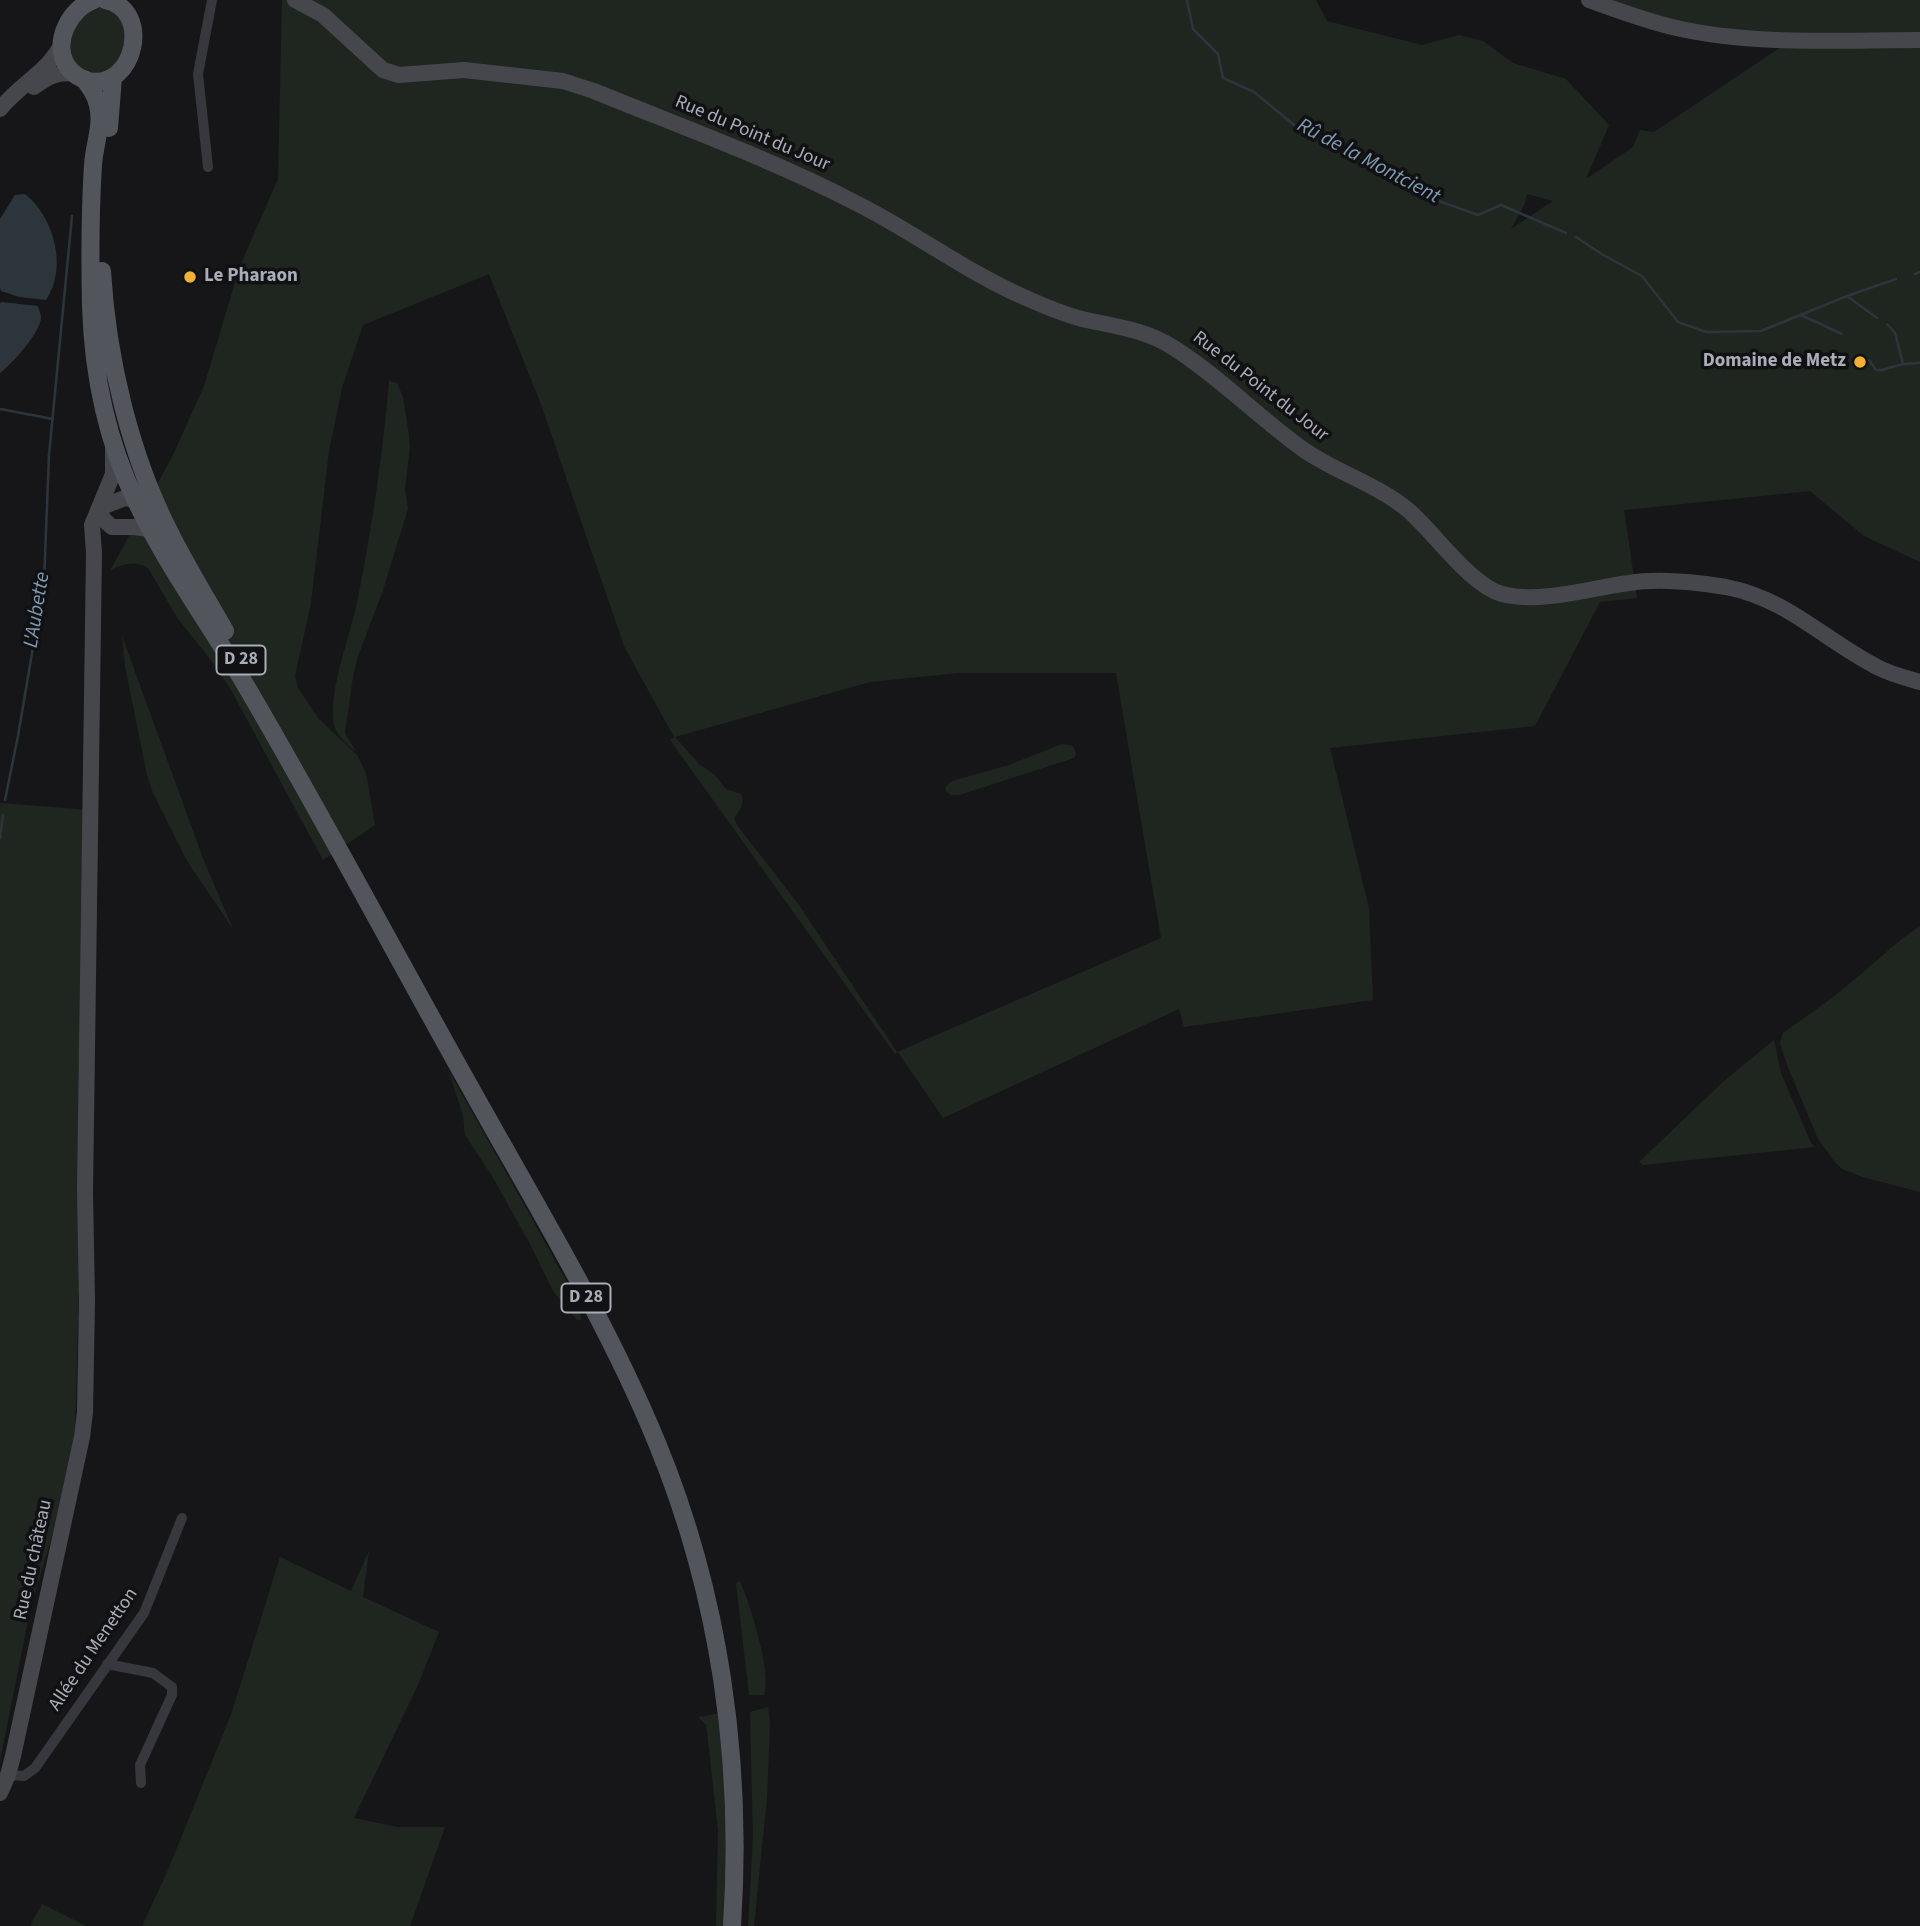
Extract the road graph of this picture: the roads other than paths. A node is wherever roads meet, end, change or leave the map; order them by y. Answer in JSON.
{"nodes":[{"id":1,"x":94,"y":0,"type":"edge"},
{"id":2,"x":105,"y":0,"type":"edge"},
{"id":3,"x":133,"y":0,"type":"edge"},
{"id":4,"x":212,"y":0,"type":"edge"},
{"id":5,"x":295,"y":0,"type":"edge"},
{"id":6,"x":1589,"y":0,"type":"edge"},
{"id":7,"x":131,"y":20,"type":"junction"},
{"id":8,"x":1920,"y":40,"type":"edge"},
{"id":9,"x":63,"y":41,"type":"junction"},
{"id":10,"x":79,"y":77,"type":"junction"},
{"id":11,"x":113,"y":77,"type":"junction"},
{"id":12,"x":0,"y":109,"type":"edge"},
{"id":13,"x":0,"y":115,"type":"edge"},
{"id":14,"x":208,"y":167,"type":"dead end"},
{"id":15,"x":98,"y":190,"type":"junction"},
{"id":16,"x":113,"y":441,"type":"junction"},
{"id":17,"x":141,"y":497,"type":"junction"},
{"id":18,"x":99,"y":508,"type":"junction"},
{"id":19,"x":112,"y":527,"type":"junction"},
{"id":20,"x":149,"y":529,"type":"junction"},
{"id":21,"x":94,"y":553,"type":"junction"},
{"id":22,"x":1920,"y":682,"type":"edge"},
{"id":23,"x":182,"y":1518,"type":"dead end"},
{"id":24,"x":107,"y":1664,"type":"junction"},
{"id":25,"x":8,"y":1775,"type":"junction"},
{"id":26,"x":141,"y":1783,"type":"dead end"},
{"id":27,"x":0,"y":1793,"type":"edge"},
{"id":28,"x":732,"y":1926,"type":"edge"},
{"id":29,"x":742,"y":1926,"type":"edge"}],
"edges":[{"from":1,"to":9,"type":"main road"},
{"from":2,"to":7,"type":"main road"},
{"from":3,"to":7,"type":"main road"},
{"from":4,"to":14,"type":"street"},
{"from":5,"to":22,"type":"street","name":"Rue du Point du Jour"},
{"from":6,"to":8,"type":"street"},
{"from":7,"to":11,"type":"main road"},
{"from":9,"to":10,"type":"main road"},
{"from":9,"to":12,"type":"street"},
{"from":10,"to":11,"type":"main road"},
{"from":10,"to":13,"type":"street"},
{"from":10,"to":15,"type":"main road","number":"D 28"},
{"from":11,"to":15,"type":"main road","number":"D 28"},
{"from":15,"to":16,"type":"main road","number":"D 28"},
{"from":15,"to":17,"type":"main road","number":"D 28"},
{"from":16,"to":17,"type":"main road","number":"D 28"},
{"from":16,"to":18,"type":"street","name":"Rue du château"},
{"from":17,"to":18,"type":"street"},
{"from":17,"to":19,"type":"street"},
{"from":17,"to":20,"type":"main road","number":"D 28"},
{"from":17,"to":29,"type":"main road","number":"D 28"},
{"from":18,"to":19,"type":"street"},
{"from":18,"to":21,"type":"street","name":"Rue du château"},
{"from":19,"to":20,"type":"street"},
{"from":19,"to":21,"type":"street"},
{"from":20,"to":28,"type":"main road","number":"D 28"},
{"from":21,"to":25,"type":"street","name":"Rue du château"},
{"from":23,"to":24,"type":"street","name":"Allée du Menetton"},
{"from":24,"to":25,"type":"street","name":"Allée du Menetton"},
{"from":24,"to":26,"type":"street"},
{"from":25,"to":27,"type":"street","name":"Rue du château"}]}
